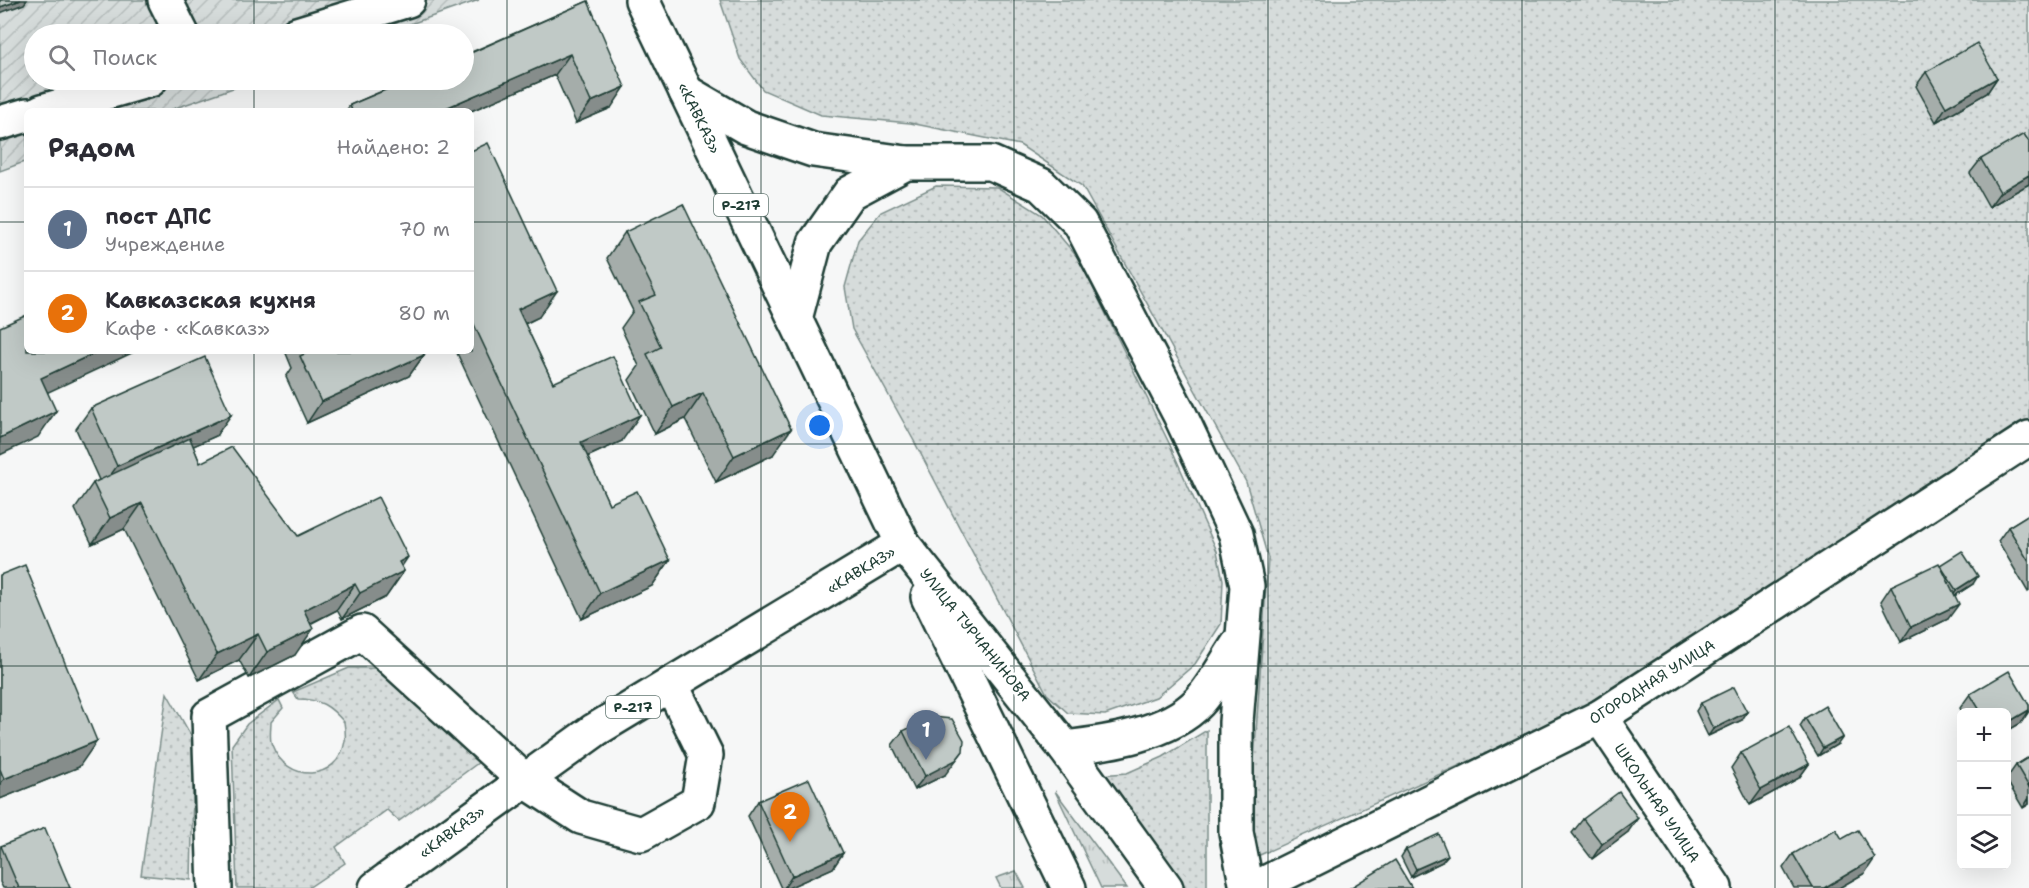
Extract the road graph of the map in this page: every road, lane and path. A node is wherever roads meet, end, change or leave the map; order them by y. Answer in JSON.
{"nodes":[{"id":1,"x":165,"y":0,"type":"edge"},
{"id":2,"x":408,"y":0,"type":"edge"},
{"id":3,"x":642,"y":0,"type":"edge"},
{"id":4,"x":177,"y":24,"type":"edge"},
{"id":5,"x":330,"y":24,"type":"edge"},
{"id":6,"x":115,"y":90,"type":"edge"},
{"id":7,"x":686,"y":92,"type":"junction"},
{"id":8,"x":52,"y":108,"type":"edge"},
{"id":9,"x":24,"y":117,"type":"edge"},
{"id":10,"x":0,"y":123,"type":"edge"},
{"id":11,"x":906,"y":163,"type":"junction"},
{"id":12,"x":795,"y":319,"type":"junction"},
{"id":13,"x":2029,"y":438,"type":"edge"},
{"id":14,"x":903,"y":544,"type":"junction"},
{"id":15,"x":1243,"y":636,"type":"junction"},
{"id":16,"x":671,"y":684,"type":"junction"},
{"id":17,"x":1600,"y":717,"type":"junction"},
{"id":18,"x":1065,"y":748,"type":"junction"},
{"id":19,"x":524,"y":780,"type":"junction"},
{"id":20,"x":215,"y":888,"type":"edge"},
{"id":21,"x":376,"y":888,"type":"edge"},
{"id":22,"x":1069,"y":888,"type":"edge"},
{"id":23,"x":1166,"y":888,"type":"edge"},
{"id":24,"x":1247,"y":888,"type":"edge"},
{"id":25,"x":1255,"y":888,"type":"edge"},
{"id":26,"x":1715,"y":888,"type":"edge"}],
"edges":[{"from":1,"to":4,"type":"main road"},
{"from":2,"to":5,"type":"main road"},
{"from":3,"to":7,"type":"main road","name":"«КАВКАЗ»","number":"Р-217"},
{"from":6,"to":8,"type":"main road"},
{"from":7,"to":11,"type":"main road"},
{"from":7,"to":12,"type":"main road","name":"«КАВКАЗ»","number":"Р-217"},
{"from":9,"to":10,"type":"main road"},
{"from":11,"to":12,"type":"main road"},
{"from":11,"to":15,"type":"main road"},
{"from":12,"to":14,"type":"main road","name":"«КАВКАЗ»","number":"Р-217"},
{"from":13,"to":17,"type":"main road","name":"ОГОРОДНАЯ УЛИЦА"},
{"from":14,"to":16,"type":"main road","name":"«КАВКАЗ»","number":"Р-217"},
{"from":14,"to":18,"type":"main road","name":"УЛИЦА ТУРЧАНИНОВА","number":"Р-217"},
{"from":14,"to":22,"type":"main road","name":"УЛИЦА ТУРЧАНИНОВА","number":"Р-217"},
{"from":15,"to":18,"type":"main road"},
{"from":15,"to":24,"type":"main road"},
{"from":16,"to":19,"type":"main road","name":"«КАВКАЗ»","number":"Р-217"},
{"from":16,"to":19,"type":"main road"},
{"from":17,"to":25,"type":"main road","name":"ОГОРОДНАЯ УЛИЦА"},
{"from":17,"to":26,"type":"main road","name":"ШКОЛЬНАЯ УЛИЦА"},
{"from":18,"to":23,"type":"main road","name":"УЛИЦА ТУРЧАНИНОВА","number":"Р-217"},
{"from":19,"to":20,"type":"main road"},
{"from":19,"to":21,"type":"main road","name":"«КАВКАЗ»","number":"Р-217"}]}
